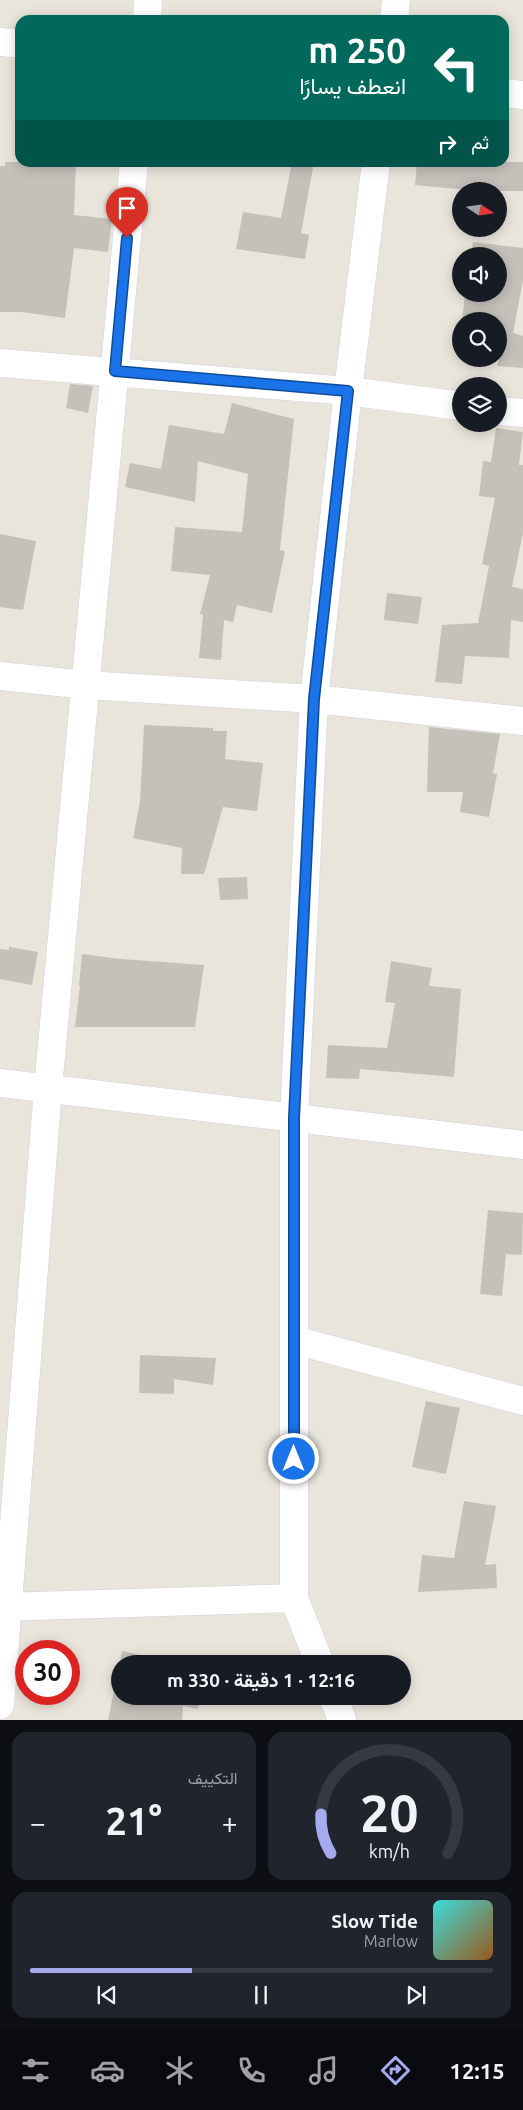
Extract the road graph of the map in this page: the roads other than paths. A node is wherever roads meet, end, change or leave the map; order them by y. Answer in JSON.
{"nodes":[{"id":1,"x":148,"y":0,"type":"edge"},
{"id":2,"x":396,"y":0,"type":"edge"},
{"id":3,"x":147,"y":15,"type":"edge"},
{"id":4,"x":394,"y":15,"type":"edge"},
{"id":5,"x":0,"y":42,"type":"edge"},
{"id":6,"x":15,"y":44,"type":"edge"},
{"id":7,"x":509,"y":94,"type":"edge"},
{"id":8,"x":523,"y":95,"type":"edge"},
{"id":9,"x":134,"y":167,"type":"edge"},
{"id":10,"x":375,"y":167,"type":"edge"},
{"id":11,"x":0,"y":363,"type":"edge"},
{"id":12,"x":115,"y":371,"type":"junction"},
{"id":13,"x":348,"y":391,"type":"junction"},
{"id":14,"x":452,"y":405,"type":"edge"},
{"id":15,"x":507,"y":411,"type":"edge"},
{"id":16,"x":523,"y":413,"type":"edge"},
{"id":17,"x":0,"y":676,"type":"edge"},
{"id":18,"x":86,"y":685,"type":"junction"},
{"id":19,"x":314,"y":699,"type":"junction"},
{"id":20,"x":523,"y":721,"type":"edge"},
{"id":21,"x":0,"y":1083,"type":"edge"},
{"id":22,"x":48,"y":1088,"type":"junction"},
{"id":23,"x":294,"y":1118,"type":"junction"},
{"id":24,"x":523,"y":1145,"type":"edge"},
{"id":25,"x":294,"y":1340,"type":"junction"},
{"id":26,"x":523,"y":1401,"type":"edge"},
{"id":27,"x":294,"y":1598,"type":"junction"},
{"id":28,"x":3,"y":1607,"type":"edge"},
{"id":29,"x":316,"y":1655,"type":"edge"},
{"id":30,"x":0,"y":1705,"type":"edge"},
{"id":31,"x":336,"y":1705,"type":"edge"},
{"id":32,"x":342,"y":1720,"type":"edge"}],
"edges":[{"from":1,"to":3,"type":"street"},
{"from":2,"to":4,"type":"street"},
{"from":5,"to":6,"type":"street"},
{"from":7,"to":8,"type":"street"},
{"from":9,"to":12,"type":"street"},
{"from":10,"to":13,"type":"street"},
{"from":11,"to":12,"type":"street"},
{"from":12,"to":13,"type":"street"},
{"from":12,"to":18,"type":"street"},
{"from":13,"to":14,"type":"street"},
{"from":13,"to":19,"type":"street"},
{"from":15,"to":16,"type":"street"},
{"from":17,"to":18,"type":"street"},
{"from":18,"to":19,"type":"street"},
{"from":18,"to":22,"type":"street"},
{"from":19,"to":20,"type":"street"},
{"from":19,"to":23,"type":"street"},
{"from":21,"to":22,"type":"street"},
{"from":22,"to":23,"type":"street"},
{"from":22,"to":28,"type":"street"},
{"from":23,"to":24,"type":"street"},
{"from":23,"to":25,"type":"street"},
{"from":25,"to":26,"type":"street"},
{"from":25,"to":27,"type":"street"},
{"from":27,"to":28,"type":"street"},
{"from":27,"to":29,"type":"street"},
{"from":28,"to":30,"type":"street"},
{"from":31,"to":32,"type":"street"}]}
